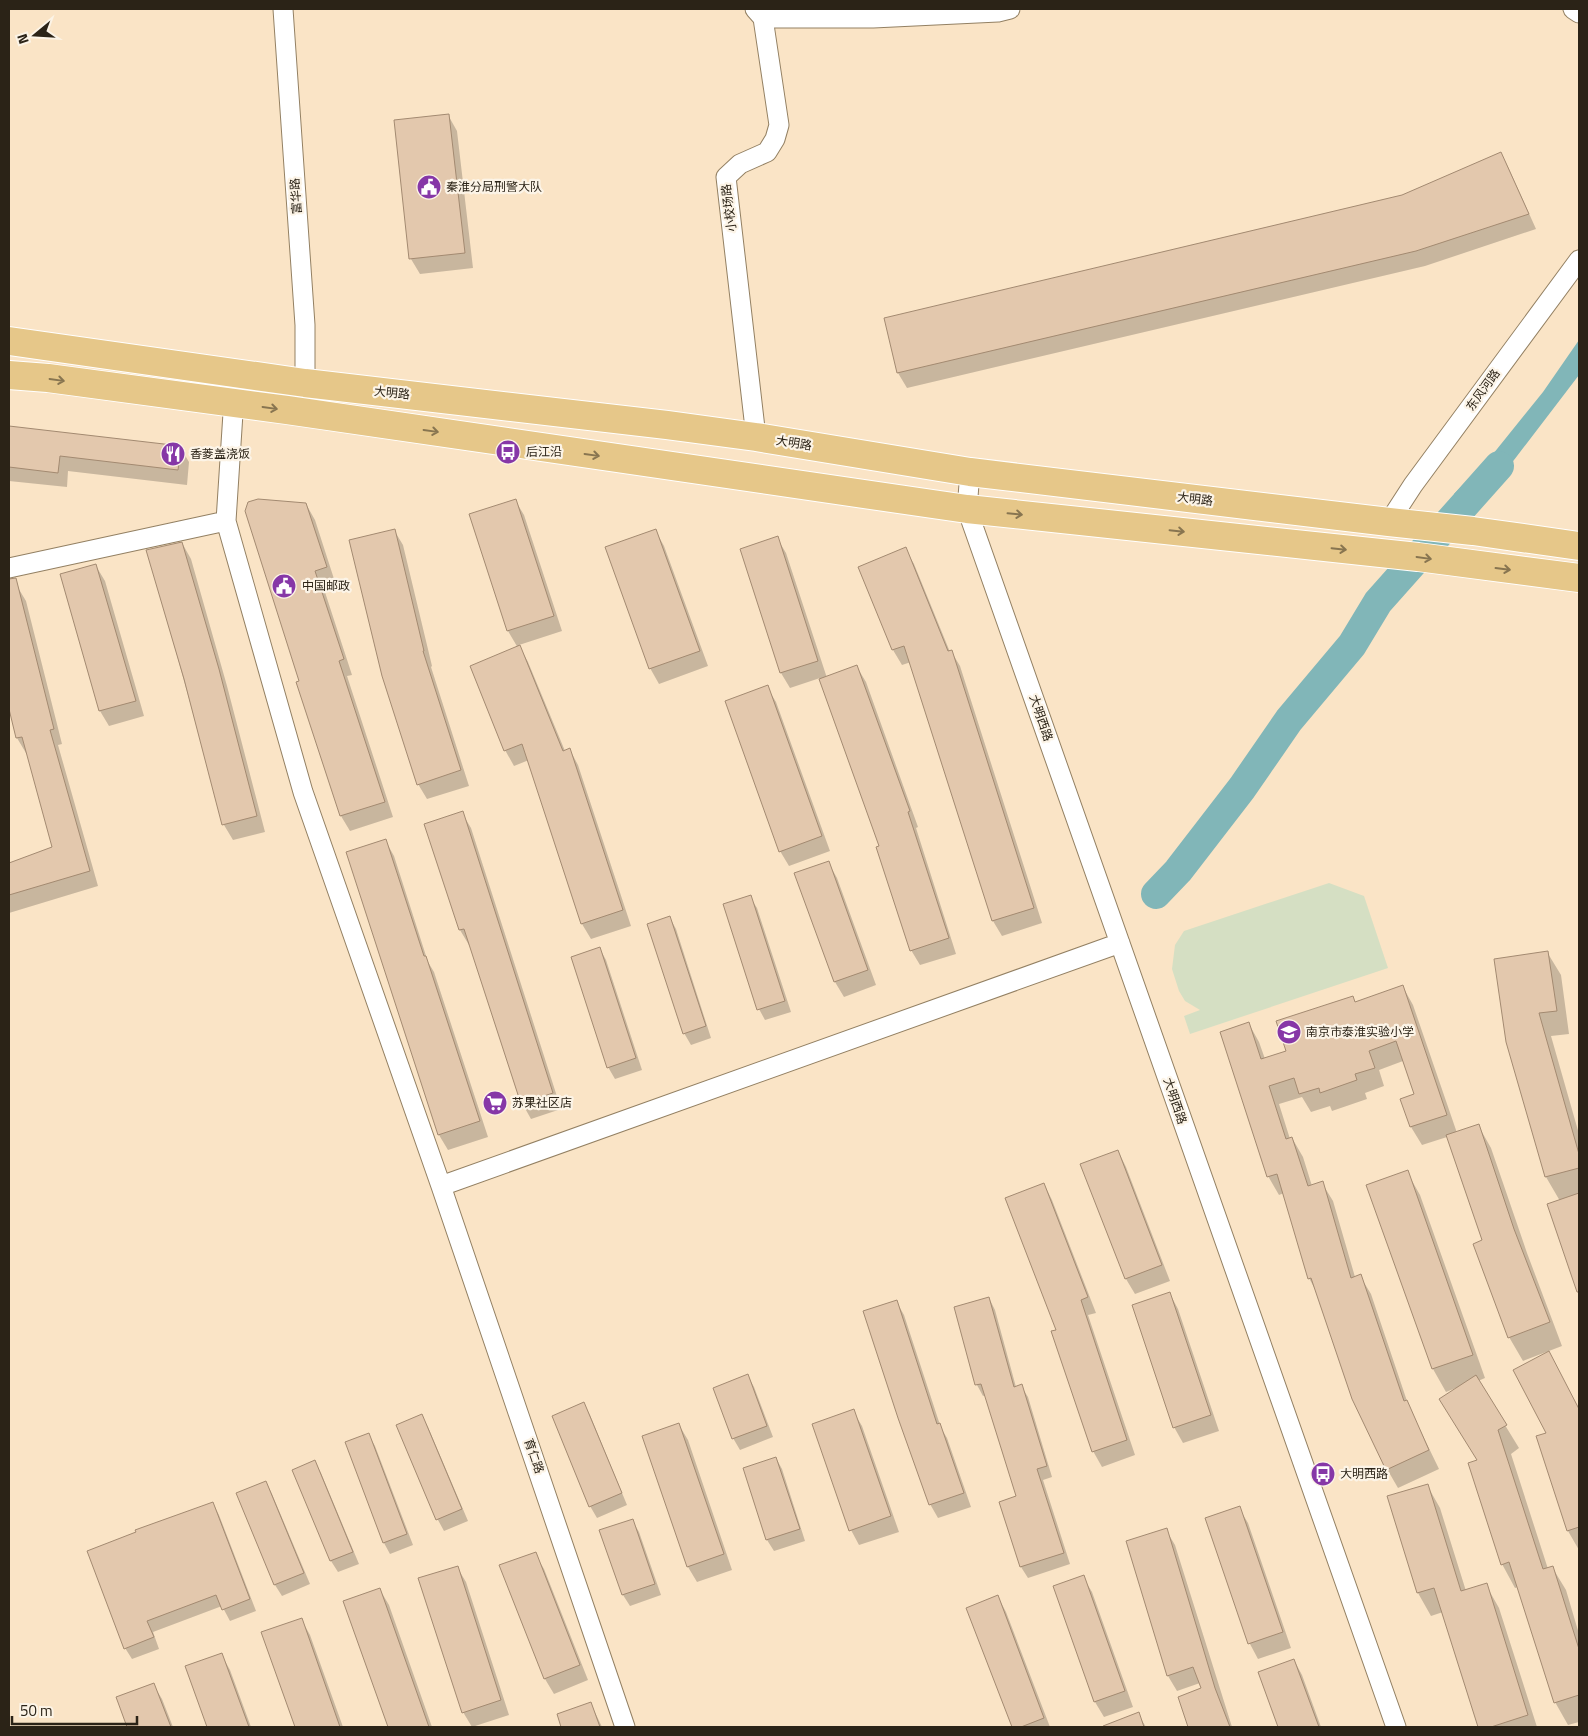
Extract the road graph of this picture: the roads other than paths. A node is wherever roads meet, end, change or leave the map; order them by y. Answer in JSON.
{"nodes":[{"id":1,"x":283,"y":9,"type":"edge"},
{"id":2,"x":1010,"y":9,"type":"edge"},
{"id":3,"x":1573,"y":9,"type":"edge"},
{"id":4,"x":759,"y":13,"type":"edge"},
{"id":5,"x":1579,"y":13,"type":"edge"},
{"id":6,"x":1579,"y":260,"type":"edge"},
{"id":7,"x":9,"y":341,"type":"edge"},
{"id":8,"x":9,"y":375,"type":"edge"},
{"id":9,"x":305,"y":384,"type":"junction"},
{"id":10,"x":231,"y":403,"type":"junction"},
{"id":11,"x":756,"y":437,"type":"junction"},
{"id":12,"x":970,"y":472,"type":"junction"},
{"id":13,"x":967,"y":509,"type":"junction"},
{"id":14,"x":226,"y":521,"type":"junction"},
{"id":15,"x":1402,"y":524,"type":"junction"},
{"id":16,"x":1579,"y":546,"type":"edge"},
{"id":17,"x":9,"y":568,"type":"edge"},
{"id":18,"x":1579,"y":578,"type":"edge"},
{"id":19,"x":1120,"y":943,"type":"junction"},
{"id":20,"x":442,"y":1186,"type":"junction"},
{"id":21,"x":625,"y":1727,"type":"edge"},
{"id":22,"x":1396,"y":1727,"type":"edge"}],
"edges":[{"from":1,"to":9,"type":"street","name":"富华路"},
{"from":2,"to":4,"type":"street"},
{"from":3,"to":5,"type":"street"},
{"from":4,"to":11,"type":"street","name":"小校场路"},
{"from":6,"to":15,"type":"street","name":"东风河路"},
{"from":7,"to":9,"type":"main road"},
{"from":8,"to":10,"type":"main road","one_way":true},
{"from":9,"to":11,"type":"main road"},
{"from":10,"to":13,"type":"main road","one_way":true},
{"from":10,"to":14,"type":"street","name":"育仁路"},
{"from":11,"to":12,"type":"main road"},
{"from":12,"to":13,"type":"street","name":"大明西路"},
{"from":12,"to":15,"type":"main road"},
{"from":13,"to":18,"type":"main road","one_way":true},
{"from":13,"to":19,"type":"street","name":"大明西路"},
{"from":14,"to":17,"type":"street"},
{"from":14,"to":20,"type":"street","name":"育仁路"},
{"from":15,"to":16,"type":"main road"},
{"from":19,"to":20,"type":"street"},
{"from":19,"to":22,"type":"street","name":"大明西路"},
{"from":20,"to":21,"type":"street","name":"育仁路"}]}
